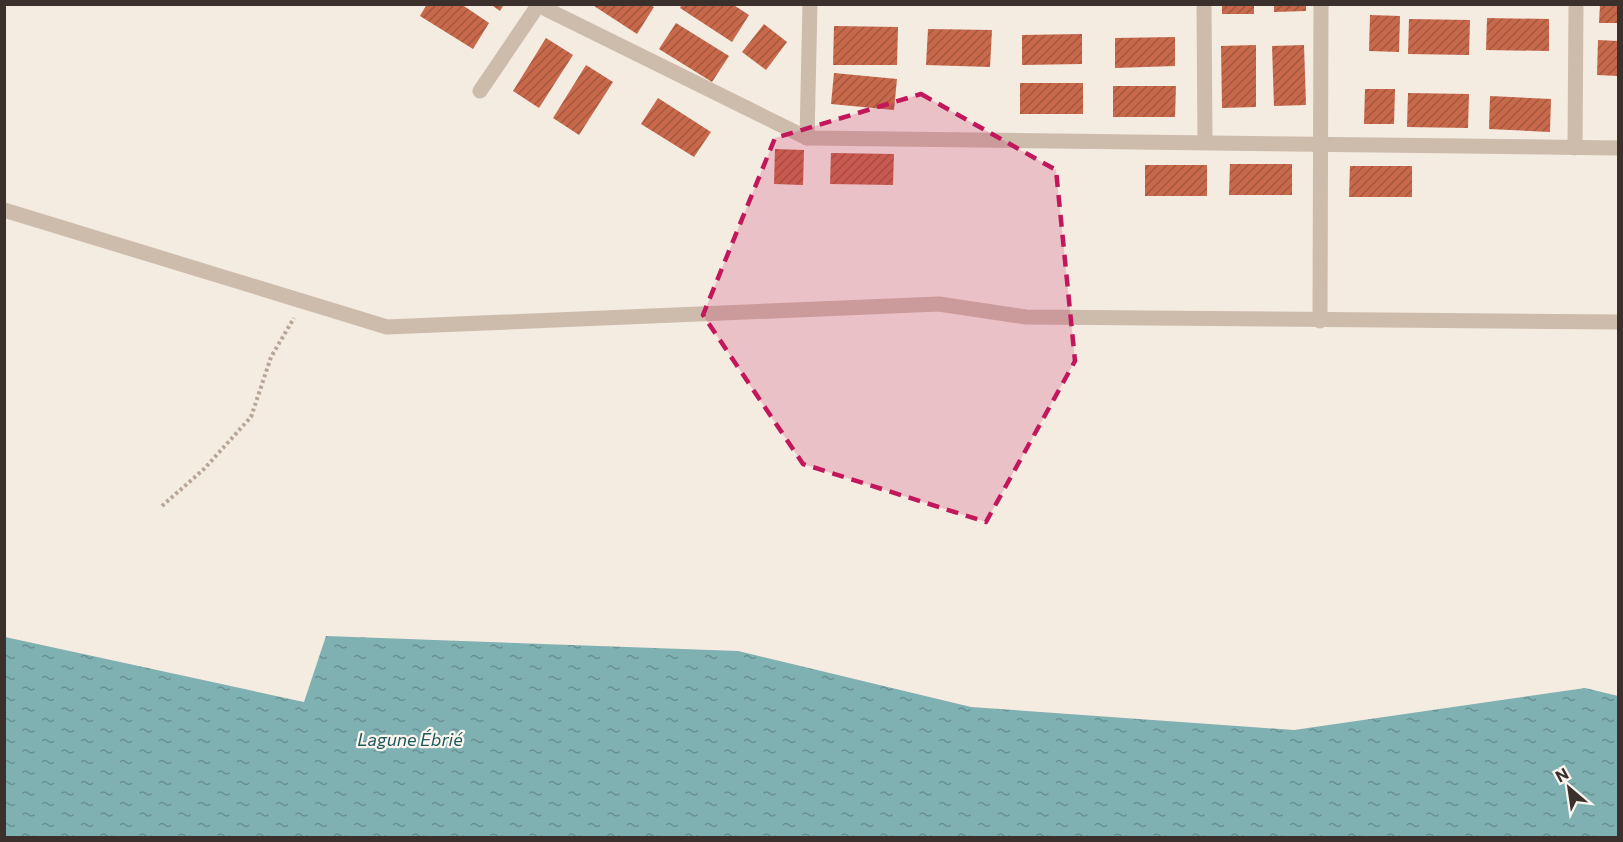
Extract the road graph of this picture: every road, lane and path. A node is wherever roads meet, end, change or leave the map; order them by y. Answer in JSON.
{"nodes":[{"id":1,"x":810,"y":4,"type":"edge"},
{"id":2,"x":1204,"y":4,"type":"edge"},
{"id":3,"x":1321,"y":4,"type":"edge"},
{"id":4,"x":1576,"y":4,"type":"edge"},
{"id":5,"x":539,"y":5,"type":"edge"},
{"id":6,"x":480,"y":91,"type":"dead end"},
{"id":7,"x":807,"y":138,"type":"junction"},
{"id":8,"x":1205,"y":142,"type":"junction"},
{"id":9,"x":1321,"y":143,"type":"junction"},
{"id":10,"x":1575,"y":148,"type":"junction"},
{"id":11,"x":1618,"y":148,"type":"edge"},
{"id":12,"x":4,"y":210,"type":"edge"},
{"id":13,"x":304,"y":302,"type":"junction"},
{"id":14,"x":1320,"y":321,"type":"junction"},
{"id":15,"x":1618,"y":322,"type":"edge"},
{"id":16,"x":162,"y":506,"type":"dead end"}],
"edges":[{"from":1,"to":7,"type":"street"},
{"from":2,"to":8,"type":"street"},
{"from":3,"to":9,"type":"street"},
{"from":4,"to":10,"type":"street"},
{"from":5,"to":6,"type":"street"},
{"from":5,"to":7,"type":"street"},
{"from":7,"to":8,"type":"street"},
{"from":8,"to":9,"type":"street"},
{"from":9,"to":10,"type":"street"},
{"from":9,"to":14,"type":"street"},
{"from":10,"to":11,"type":"street"},
{"from":12,"to":13,"type":"street"},
{"from":13,"to":14,"type":"street"},
{"from":13,"to":16,"type":"path"},
{"from":14,"to":15,"type":"street"}]}
